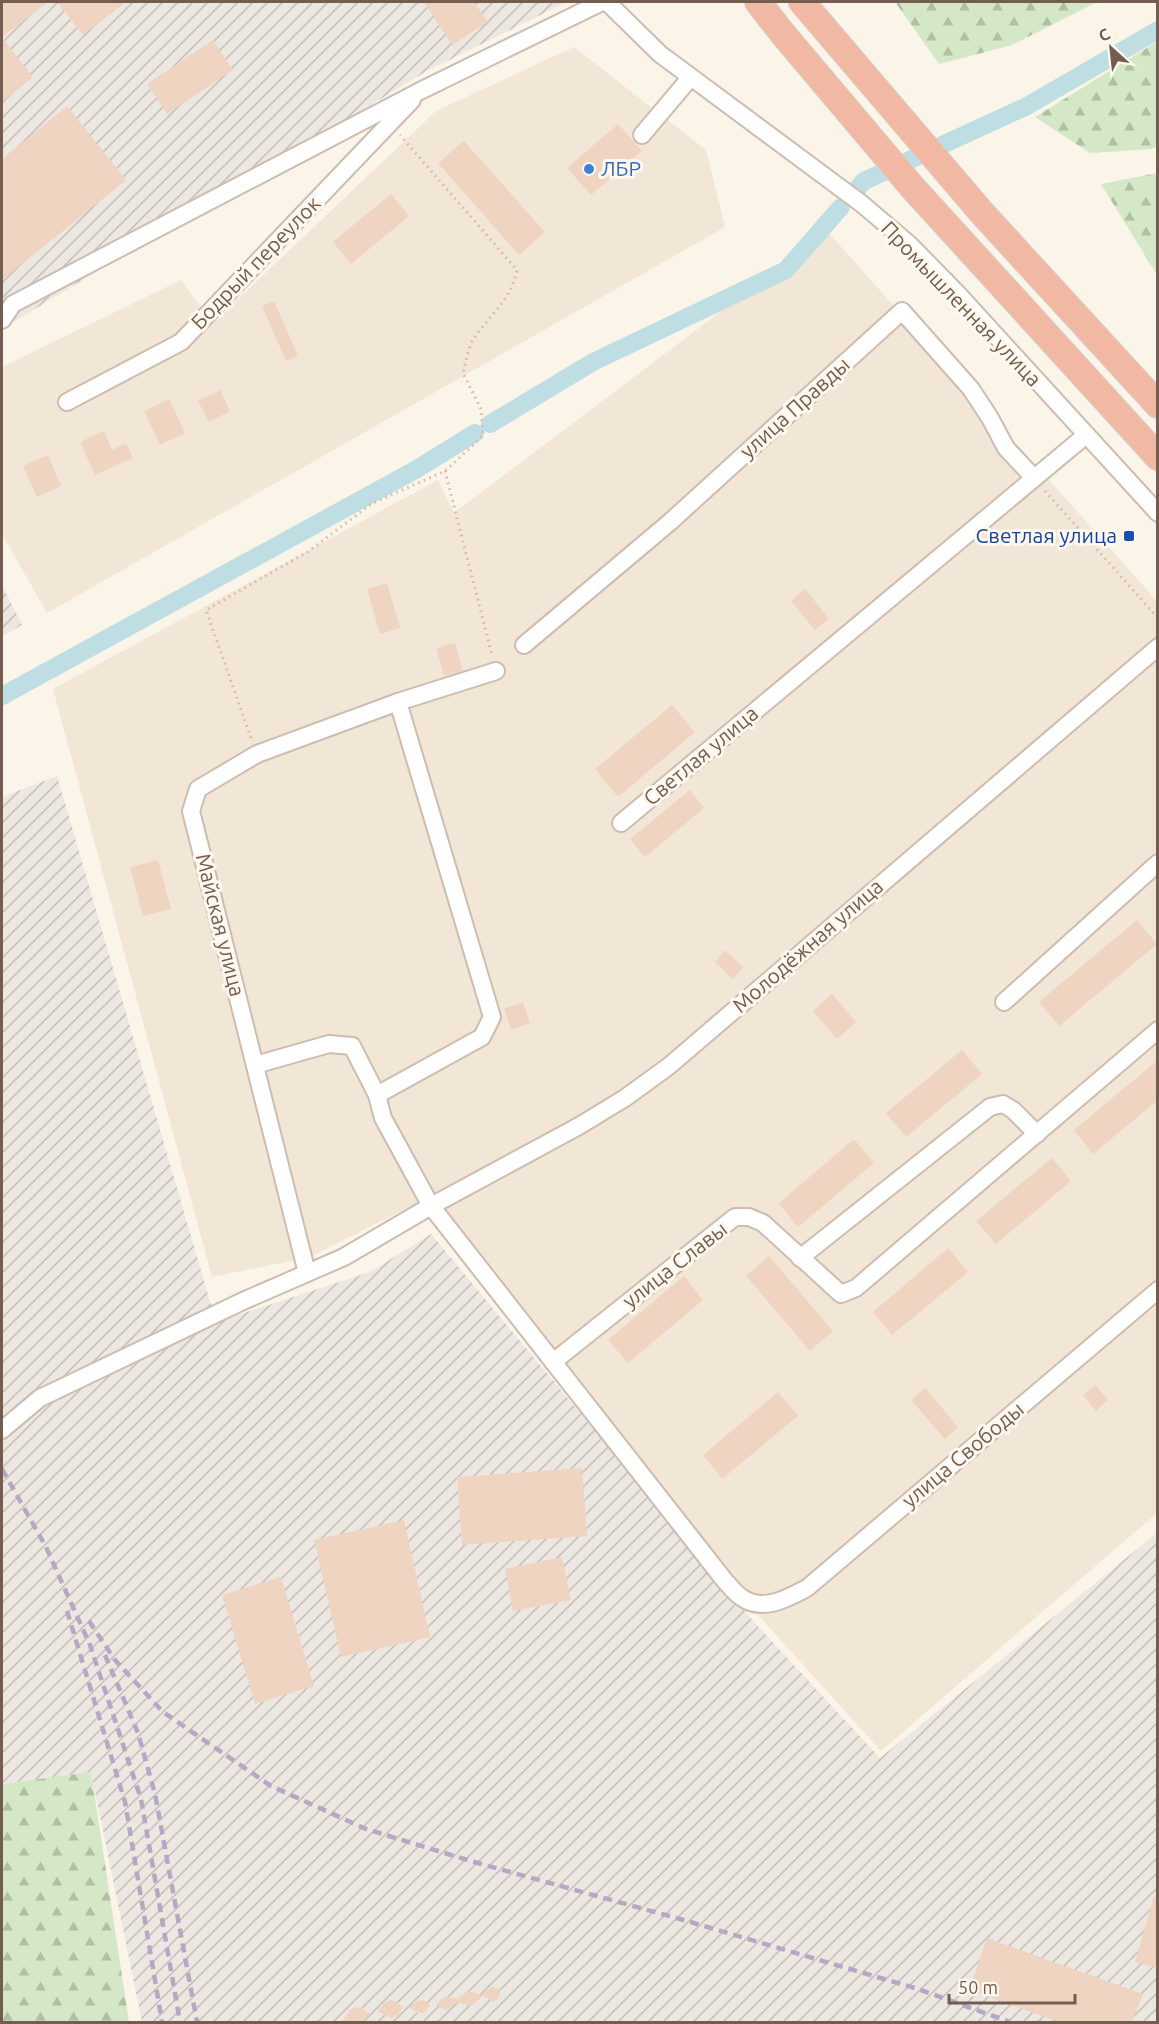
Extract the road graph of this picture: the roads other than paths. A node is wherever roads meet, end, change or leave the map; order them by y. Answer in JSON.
{"nodes":[{"id":1,"x":602,"y":2,"type":"edge"},
{"id":2,"x":607,"y":2,"type":"edge"},
{"id":3,"x":758,"y":2,"type":"edge"},
{"id":4,"x":802,"y":2,"type":"edge"},
{"id":5,"x":690,"y":78,"type":"junction"},
{"id":6,"x":420,"y":91,"type":"junction"},
{"id":7,"x":642,"y":135,"type":"dead end"},
{"id":8,"x":2,"y":320,"type":"edge"},
{"id":9,"x":67,"y":402,"type":"dead end"},
{"id":10,"x":1158,"y":405,"type":"edge"},
{"id":11,"x":1086,"y":435,"type":"junction"},
{"id":12,"x":1158,"y":457,"type":"edge"},
{"id":13,"x":1034,"y":478,"type":"junction"},
{"id":14,"x":1158,"y":513,"type":"edge"},
{"id":15,"x":524,"y":645,"type":"dead end"},
{"id":16,"x":1158,"y":647,"type":"edge"},
{"id":17,"x":496,"y":671,"type":"road end"},
{"id":18,"x":398,"y":702,"type":"junction"},
{"id":19,"x":621,"y":824,"type":"dead end"},
{"id":20,"x":1158,"y":863,"type":"edge"},
{"id":21,"x":1004,"y":1002,"type":"dead end"},
{"id":22,"x":1158,"y":1030,"type":"edge"},
{"id":23,"x":255,"y":1065,"type":"junction"},
{"id":24,"x":377,"y":1095,"type":"junction"},
{"id":25,"x":1037,"y":1134,"type":"junction"},
{"id":26,"x":431,"y":1206,"type":"junction"},
{"id":27,"x":800,"y":1258,"type":"junction"},
{"id":28,"x":307,"y":1273,"type":"junction"},
{"id":29,"x":1158,"y":1290,"type":"edge"},
{"id":30,"x":553,"y":1362,"type":"junction"},
{"id":31,"x":2,"y":1430,"type":"edge"}],
"edges":[{"from":1,"to":6,"type":"street"},
{"from":2,"to":5,"type":"street","name":"Промышленная улица"},
{"from":3,"to":12,"type":"highway"},
{"from":4,"to":10,"type":"highway"},
{"from":5,"to":7,"type":"street"},
{"from":5,"to":11,"type":"street","name":"Промышленная улица"},
{"from":6,"to":8,"type":"street"},
{"from":6,"to":9,"type":"street","name":"Бодрый переулок"},
{"from":11,"to":13,"type":"street","name":"Светлая улица"},
{"from":11,"to":14,"type":"street","name":"Промышленная улица"},
{"from":13,"to":15,"type":"street","name":"улица Правды"},
{"from":13,"to":19,"type":"street","name":"Светлая улица"},
{"from":16,"to":26,"type":"street","name":"Молодёжная улица"},
{"from":17,"to":18,"type":"street","name":"Майская улица"},
{"from":18,"to":23,"type":"street","name":"Майская улица"},
{"from":18,"to":24,"type":"street"},
{"from":20,"to":21,"type":"street"},
{"from":22,"to":25,"type":"street","name":"улица Славы"},
{"from":23,"to":24,"type":"street"},
{"from":23,"to":28,"type":"street","name":"Майская улица"},
{"from":24,"to":26,"type":"street"},
{"from":25,"to":27,"type":"street"},
{"from":25,"to":27,"type":"street","name":"улица Славы"},
{"from":26,"to":28,"type":"street","name":"Молодёжная улица"},
{"from":26,"to":30,"type":"street"},
{"from":27,"to":30,"type":"street","name":"улица Славы"},
{"from":28,"to":31,"type":"street","name":"Молодёжная улица"},
{"from":29,"to":30,"type":"street","name":"улица Свободы"}]}
